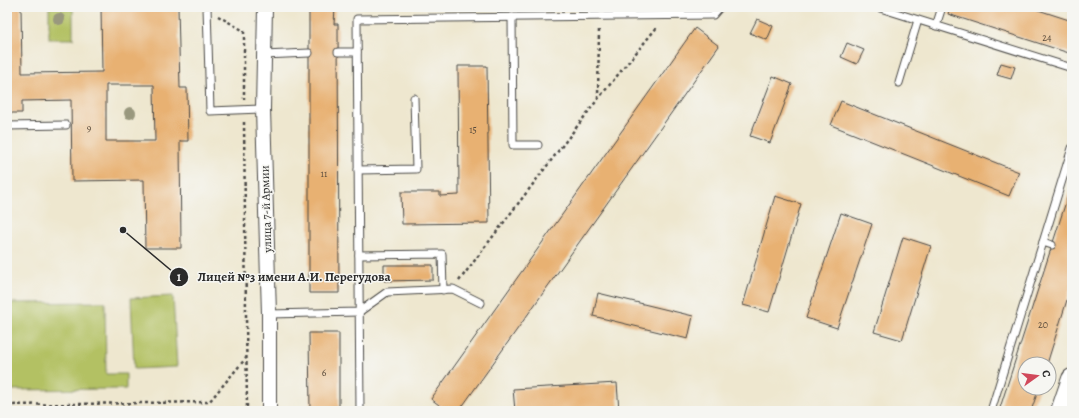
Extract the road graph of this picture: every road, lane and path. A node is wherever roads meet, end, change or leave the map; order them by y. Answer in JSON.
{"nodes":[{"id":1,"x":264,"y":7,"type":"edge"},
{"id":2,"x":720,"y":7,"type":"edge"},
{"id":3,"x":877,"y":7,"type":"edge"},
{"id":4,"x":942,"y":7,"type":"edge"},
{"id":5,"x":207,"y":8,"type":"edge"},
{"id":6,"x":599,"y":16,"type":"junction"},
{"id":7,"x":667,"y":16,"type":"junction"},
{"id":8,"x":512,"y":17,"type":"junction"},
{"id":9,"x":918,"y":20,"type":"junction"},
{"id":10,"x":936,"y":26,"type":"junction"},
{"id":11,"x":338,"y":52,"type":"dead end"},
{"id":12,"x":357,"y":52,"type":"junction"},
{"id":13,"x":309,"y":53,"type":"dead end"},
{"id":14,"x":264,"y":54,"type":"junction"},
{"id":15,"x":1072,"y":68,"type":"edge"},
{"id":16,"x":899,"y":83,"type":"dead end"},
{"id":17,"x":414,"y":98,"type":"dead end"},
{"id":18,"x":598,"y":100,"type":"junction"},
{"id":19,"x":263,"y":109,"type":"junction"},
{"id":20,"x":244,"y":110,"type":"junction"},
{"id":21,"x":66,"y":124,"type":"dead end"},
{"id":22,"x":7,"y":126,"type":"edge"},
{"id":23,"x":538,"y":145,"type":"dead end"},
{"id":24,"x":1072,"y":148,"type":"edge"},
{"id":25,"x":358,"y":170,"type":"junction"},
{"id":26,"x":1043,"y":242,"type":"junction"},
{"id":27,"x":1052,"y":245,"type":"dead end"},
{"id":28,"x":359,"y":255,"type":"junction"},
{"id":29,"x":453,"y":289,"type":"junction"},
{"id":30,"x":443,"y":290,"type":"junction"},
{"id":31,"x":481,"y":303,"type":"dead end"},
{"id":32,"x":359,"y":312,"type":"junction"},
{"id":33,"x":269,"y":314,"type":"junction"},
{"id":34,"x":247,"y":357,"type":"junction"},
{"id":35,"x":1072,"y":379,"type":"edge"},
{"id":36,"x":7,"y":405,"type":"edge"},
{"id":37,"x":247,"y":411,"type":"edge"},
{"id":38,"x":269,"y":411,"type":"edge"},
{"id":39,"x":360,"y":411,"type":"edge"},
{"id":40,"x":991,"y":411,"type":"edge"},
{"id":41,"x":1061,"y":411,"type":"edge"}],
"edges":[{"from":1,"to":14,"type":"street","name":"улица 7-й Армии"},
{"from":2,"to":7,"type":"lane"},
{"from":3,"to":9,"type":"lane"},
{"from":4,"to":10,"type":"lane"},
{"from":5,"to":20,"type":"path"},
{"from":5,"to":20,"type":"lane"},
{"from":6,"to":7,"type":"lane"},
{"from":6,"to":8,"type":"lane"},
{"from":6,"to":18,"type":"path"},
{"from":7,"to":18,"type":"path"},
{"from":8,"to":12,"type":"lane"},
{"from":8,"to":23,"type":"lane"},
{"from":9,"to":10,"type":"lane"},
{"from":9,"to":16,"type":"lane"},
{"from":10,"to":15,"type":"lane"},
{"from":11,"to":12,"type":"lane"},
{"from":12,"to":25,"type":"lane"},
{"from":13,"to":14,"type":"lane"},
{"from":14,"to":19,"type":"street","name":"улица 7-й Армии"},
{"from":17,"to":25,"type":"lane"},
{"from":18,"to":29,"type":"path"},
{"from":19,"to":20,"type":"lane"},
{"from":19,"to":33,"type":"street","name":"улица 7-й Армии"},
{"from":20,"to":34,"type":"path"},
{"from":21,"to":22,"type":"lane"},
{"from":24,"to":26,"type":"lane"},
{"from":25,"to":28,"type":"lane"},
{"from":26,"to":27,"type":"lane"},
{"from":26,"to":40,"type":"lane"},
{"from":28,"to":30,"type":"lane"},
{"from":28,"to":32,"type":"lane"},
{"from":29,"to":30,"type":"lane"},
{"from":29,"to":31,"type":"lane"},
{"from":30,"to":32,"type":"lane"},
{"from":32,"to":33,"type":"lane"},
{"from":32,"to":39,"type":"lane"},
{"from":33,"to":38,"type":"street","name":"улица 7-й Армии"},
{"from":34,"to":36,"type":"path"},
{"from":34,"to":37,"type":"path"},
{"from":35,"to":41,"type":"street"}]}
